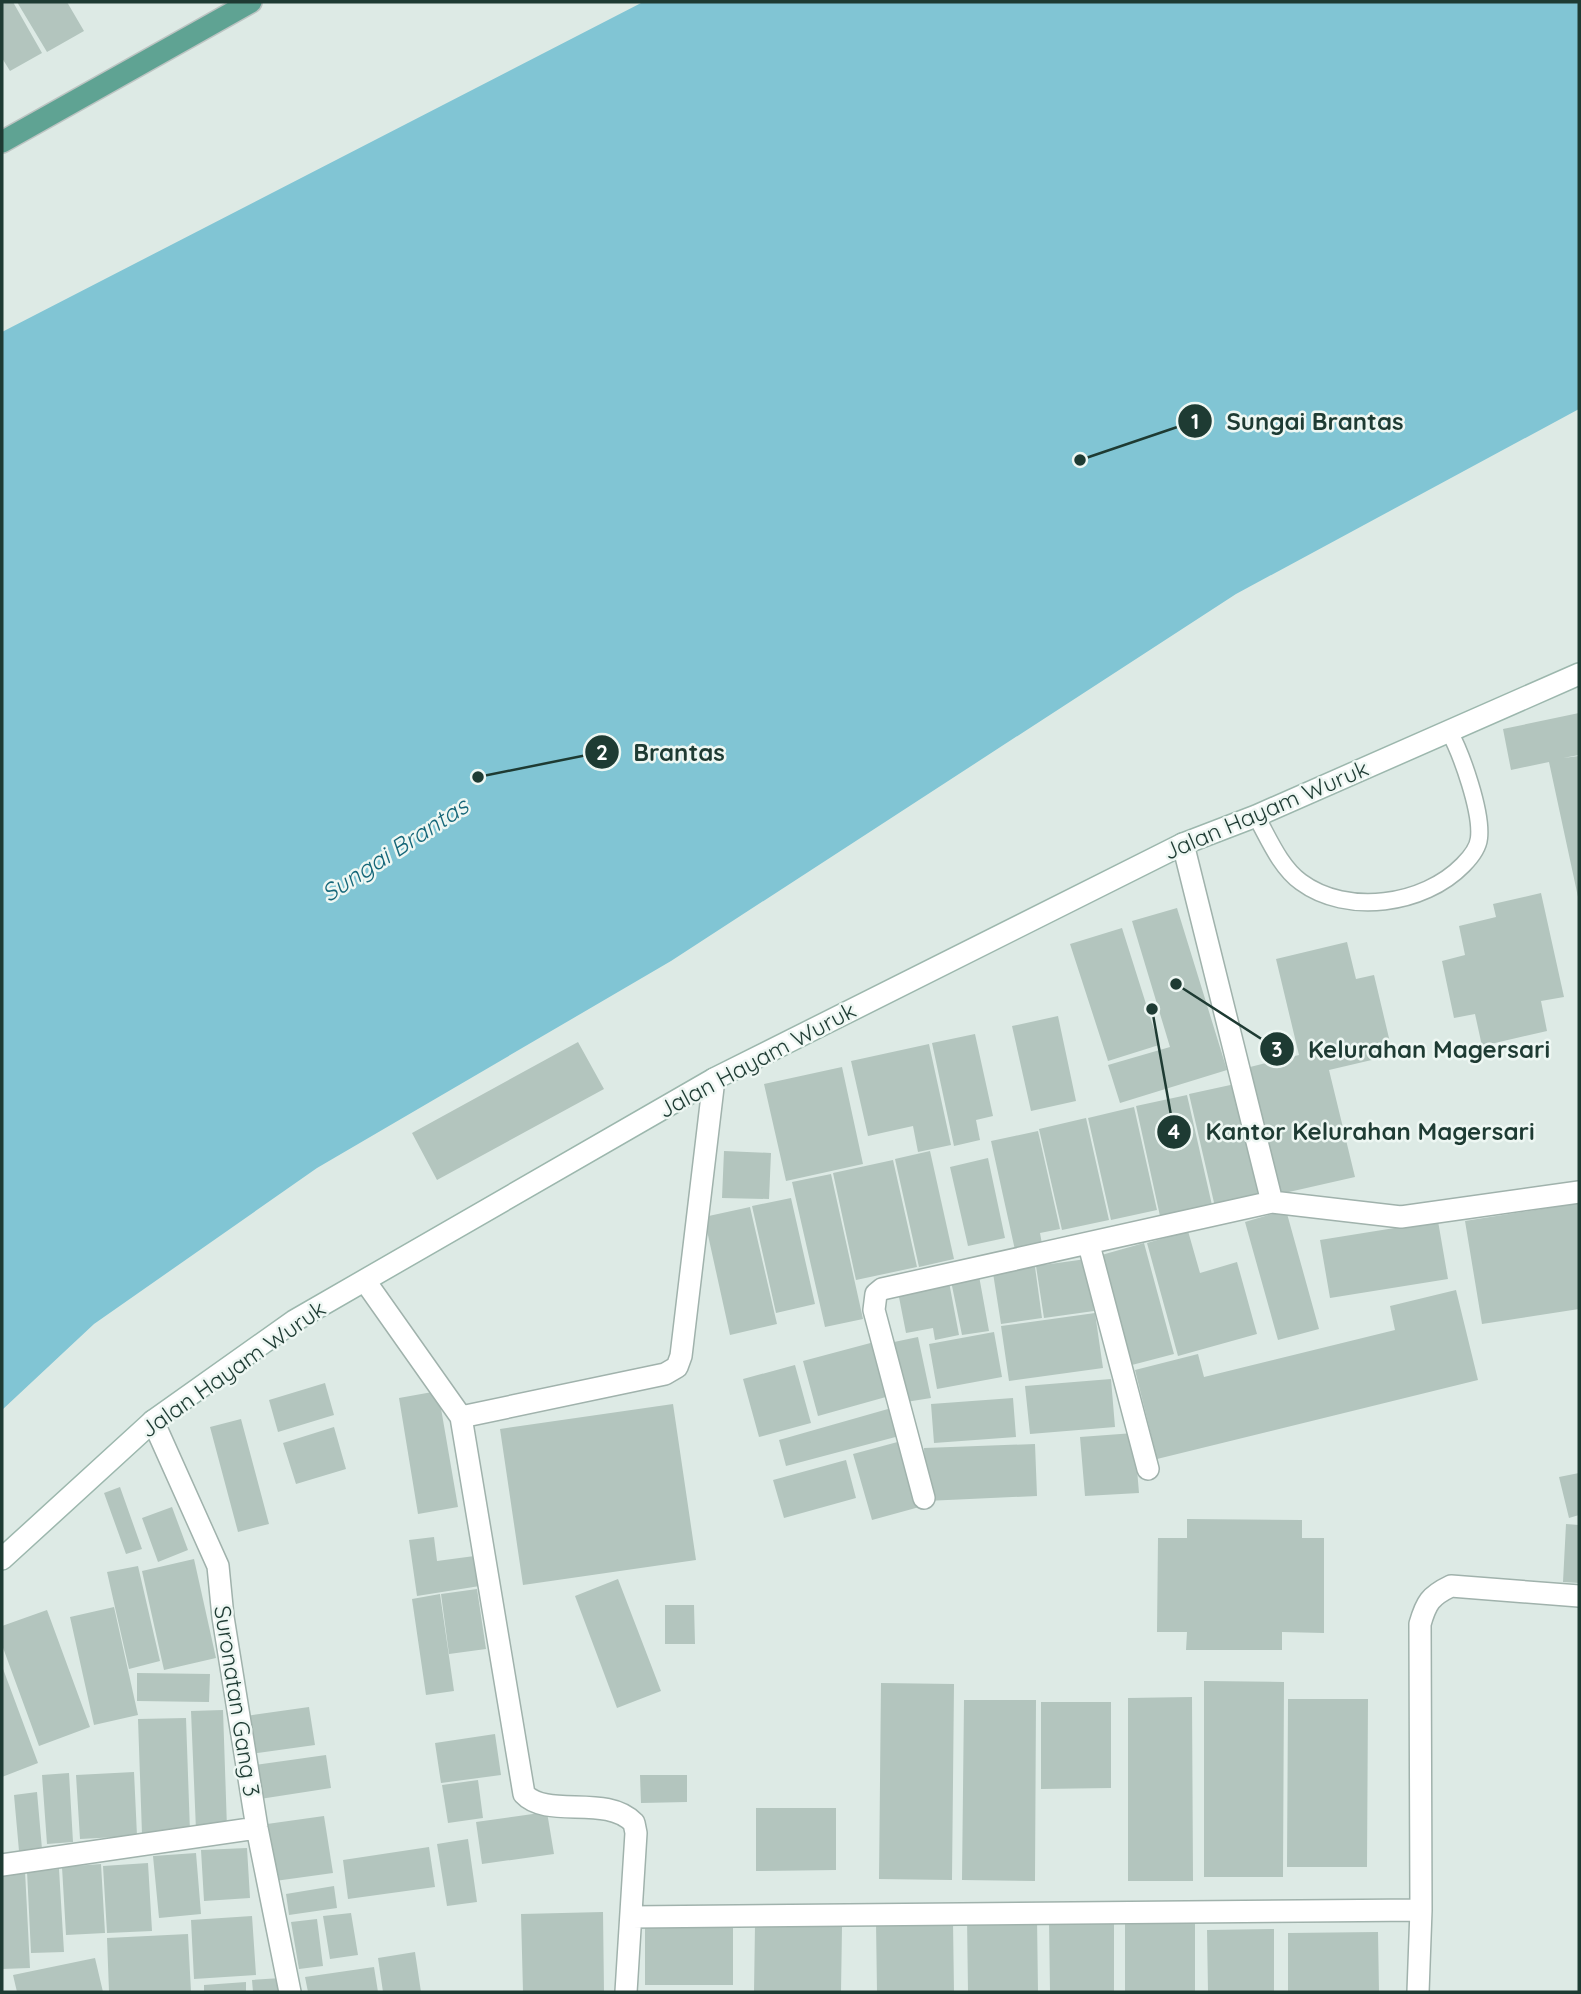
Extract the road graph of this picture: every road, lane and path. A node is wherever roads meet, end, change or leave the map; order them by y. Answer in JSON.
{"nodes":[{"id":1,"x":251,"y":2,"type":"edge"},
{"id":2,"x":2,"y":142,"type":"edge"},
{"id":3,"x":1579,"y":674,"type":"edge"},
{"id":4,"x":1449,"y":732,"type":"junction"},
{"id":5,"x":1256,"y":816,"type":"junction"},
{"id":6,"x":1183,"y":844,"type":"junction"},
{"id":7,"x":714,"y":1079,"type":"junction"},
{"id":8,"x":1579,"y":1192,"type":"edge"},
{"id":9,"x":1272,"y":1202,"type":"junction"},
{"id":10,"x":1089,"y":1245,"type":"junction"},
{"id":11,"x":365,"y":1281,"type":"junction"},
{"id":12,"x":461,"y":1417,"type":"junction"},
{"id":13,"x":153,"y":1421,"type":"junction"},
{"id":14,"x":1148,"y":1469,"type":"dead end"},
{"id":15,"x":924,"y":1498,"type":"dead end"},
{"id":16,"x":2,"y":1559,"type":"edge"},
{"id":17,"x":1579,"y":1596,"type":"edge"},
{"id":18,"x":257,"y":1828,"type":"junction"},
{"id":19,"x":2,"y":1865,"type":"edge"},
{"id":20,"x":1421,"y":1910,"type":"junction"},
{"id":21,"x":631,"y":1917,"type":"junction"},
{"id":22,"x":290,"y":1992,"type":"edge"},
{"id":23,"x":626,"y":1992,"type":"edge"},
{"id":24,"x":1418,"y":1992,"type":"edge"}],
"edges":[{"from":1,"to":2,"type":"main road"},
{"from":3,"to":4,"type":"street","name":"Jalan Hayam Wuruk"},
{"from":4,"to":5,"type":"street","name":"Jalan Hayam Wuruk"},
{"from":4,"to":5,"type":"lane"},
{"from":5,"to":6,"type":"street","name":"Jalan Hayam Wuruk"},
{"from":6,"to":7,"type":"street","name":"Jalan Hayam Wuruk"},
{"from":6,"to":9,"type":"street"},
{"from":7,"to":11,"type":"street","name":"Jalan Hayam Wuruk"},
{"from":7,"to":12,"type":"street"},
{"from":8,"to":9,"type":"street"},
{"from":9,"to":10,"type":"street"},
{"from":10,"to":14,"type":"street"},
{"from":10,"to":15,"type":"street"},
{"from":11,"to":12,"type":"street"},
{"from":11,"to":13,"type":"street","name":"Jalan Hayam Wuruk"},
{"from":12,"to":21,"type":"street"},
{"from":13,"to":16,"type":"street","name":"Jalan Hayam Wuruk"},
{"from":13,"to":18,"type":"street","name":"Suronatan Gang 3"},
{"from":17,"to":20,"type":"street"},
{"from":18,"to":19,"type":"street"},
{"from":18,"to":22,"type":"street","name":"Suronatan Gang 3"},
{"from":20,"to":21,"type":"street"},
{"from":20,"to":24,"type":"street"},
{"from":21,"to":23,"type":"street"}]}
